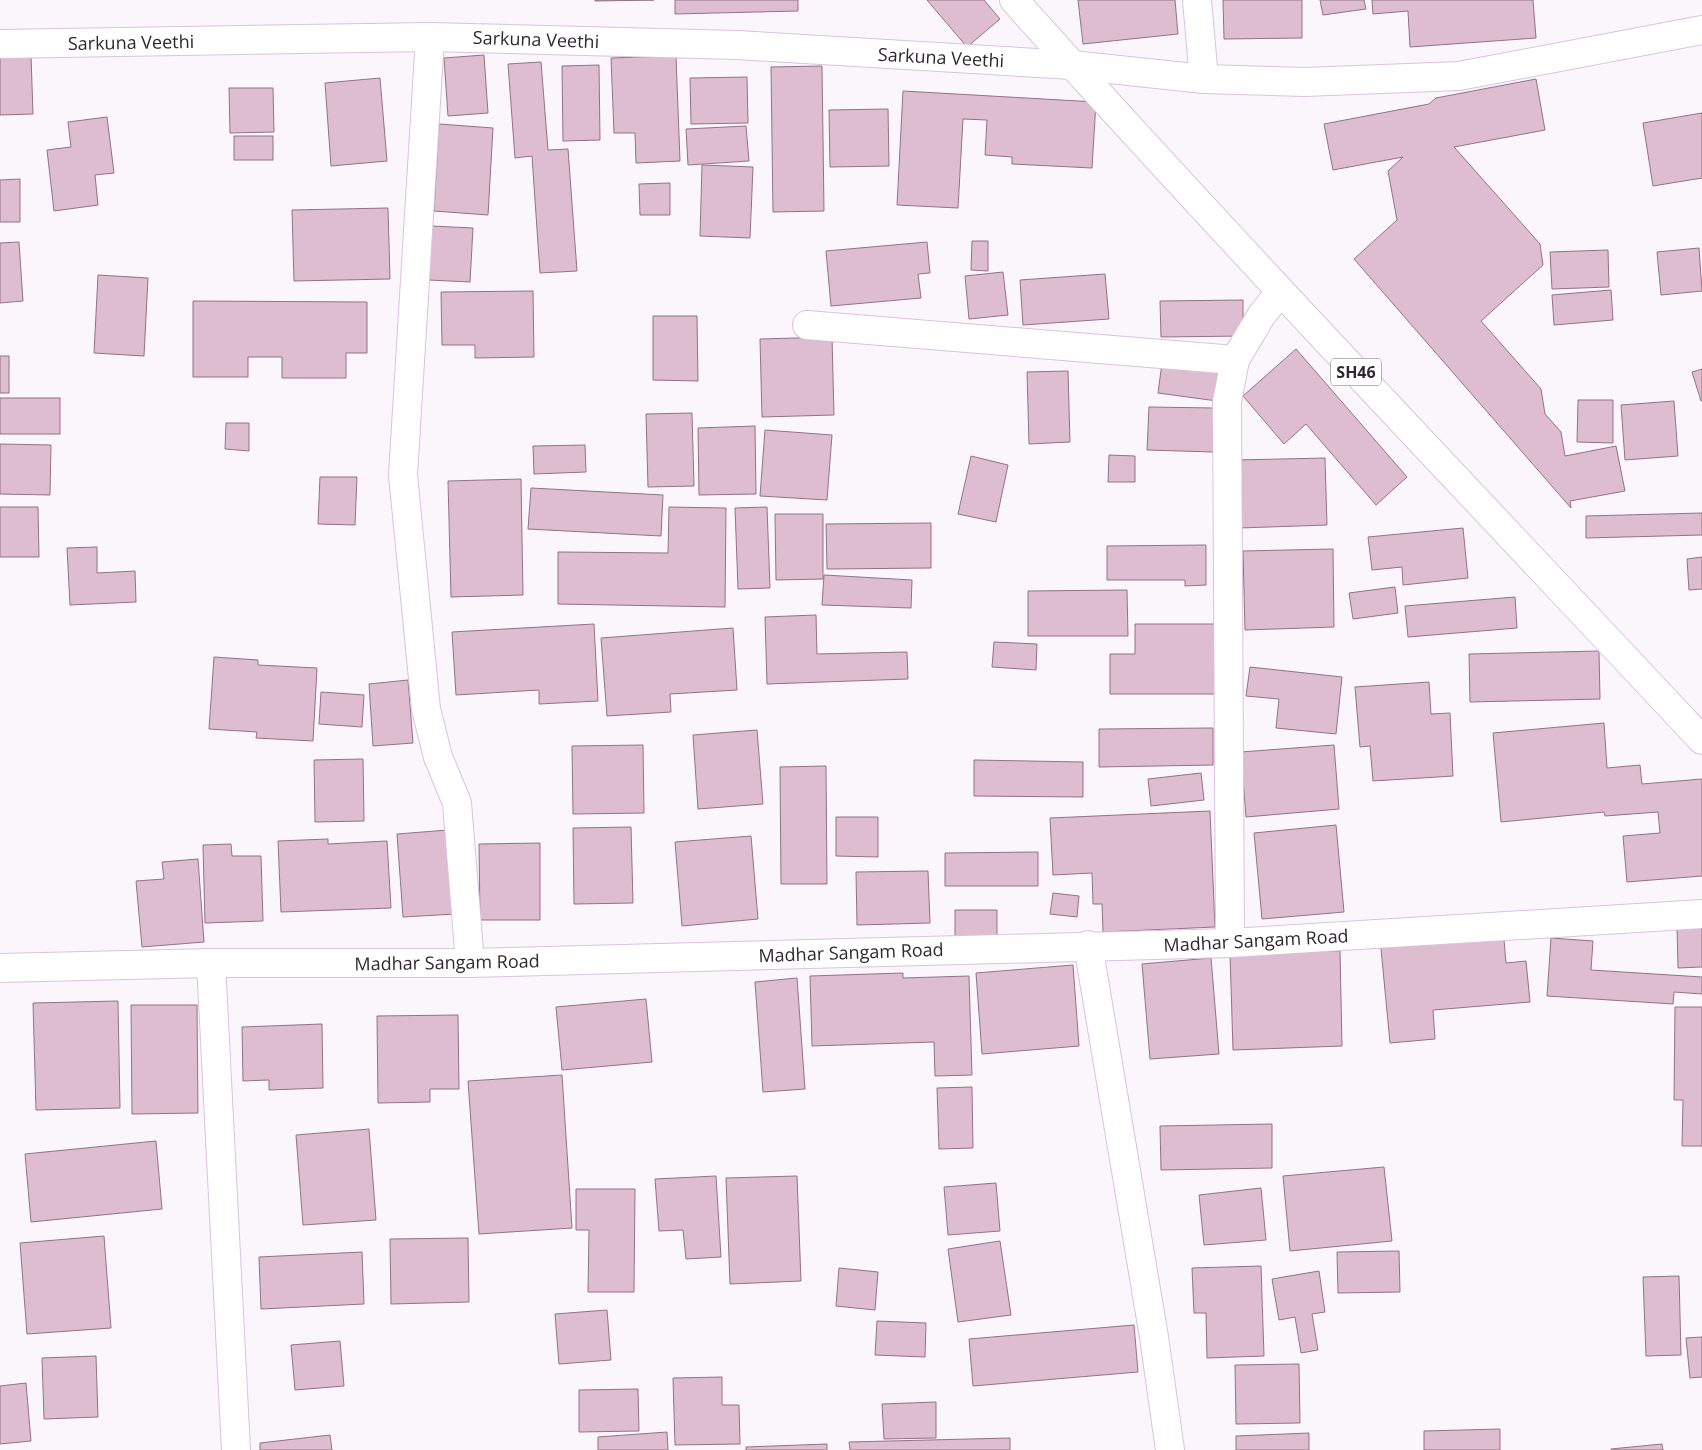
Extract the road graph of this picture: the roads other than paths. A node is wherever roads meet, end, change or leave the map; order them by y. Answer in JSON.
{"nodes":[{"id":1,"x":1014,"y":0,"type":"edge"},
{"id":2,"x":1197,"y":0,"type":"edge"},
{"id":3,"x":1702,"y":30,"type":"edge"},
{"id":4,"x":430,"y":37,"type":"junction"},
{"id":5,"x":0,"y":44,"type":"edge"},
{"id":6,"x":1072,"y":65,"type":"junction"},
{"id":7,"x":1204,"y":79,"type":"junction"},
{"id":8,"x":1280,"y":292,"type":"junction"},
{"id":9,"x":807,"y":325,"type":"dead end"},
{"id":10,"x":1235,"y":360,"type":"junction"},
{"id":11,"x":1702,"y":740,"type":"edge"},
{"id":12,"x":1702,"y":914,"type":"edge"},
{"id":13,"x":1230,"y":943,"type":"junction"},
{"id":14,"x":1088,"y":946,"type":"junction"},
{"id":15,"x":470,"y":963,"type":"junction"},
{"id":16,"x":212,"y":964,"type":"junction"},
{"id":17,"x":0,"y":968,"type":"edge"},
{"id":18,"x":236,"y":1450,"type":"edge"},
{"id":19,"x":1170,"y":1450,"type":"edge"}],
"edges":[{"from":1,"to":6,"type":"street","number":"SH46"},
{"from":2,"to":7,"type":"street"},
{"from":3,"to":7,"type":"street","name":"Sarkuna Veethi"},
{"from":4,"to":5,"type":"street","name":"Sarkuna Veethi"},
{"from":4,"to":6,"type":"street","name":"Sarkuna Veethi"},
{"from":4,"to":15,"type":"street"},
{"from":6,"to":7,"type":"street","name":"Sarkuna Veethi"},
{"from":6,"to":8,"type":"street","number":"SH46"},
{"from":8,"to":10,"type":"street"},
{"from":8,"to":11,"type":"street","number":"SH46"},
{"from":9,"to":10,"type":"street"},
{"from":10,"to":13,"type":"street"},
{"from":12,"to":13,"type":"street","name":"Madhar Sangam Road"},
{"from":13,"to":14,"type":"street","name":"Madhar Sangam Road"},
{"from":14,"to":15,"type":"street","name":"Madhar Sangam Road"},
{"from":14,"to":19,"type":"street"},
{"from":15,"to":16,"type":"street","name":"Madhar Sangam Road"},
{"from":16,"to":17,"type":"street","name":"Madhar Sangam Road"},
{"from":16,"to":18,"type":"street"}]}
